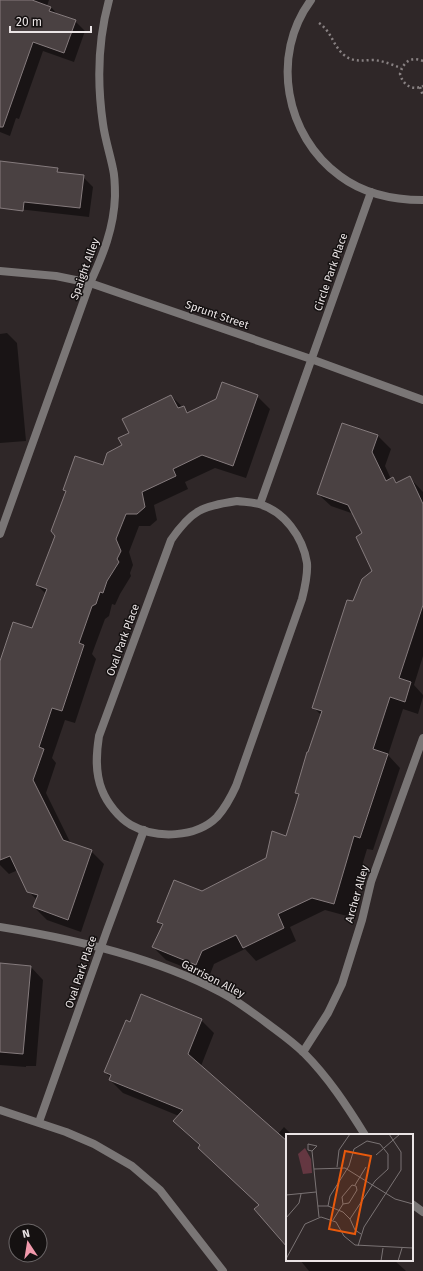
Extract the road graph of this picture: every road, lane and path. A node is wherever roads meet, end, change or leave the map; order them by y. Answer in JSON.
{"nodes":[{"id":1,"x":109,"y":0,"type":"edge"},
{"id":2,"x":310,"y":0,"type":"edge"},
{"id":3,"x":317,"y":21,"type":"dead end"},
{"id":4,"x":423,"y":61,"type":"edge"},
{"id":5,"x":401,"y":68,"type":"junction"},
{"id":6,"x":421,"y":86,"type":"edge"},
{"id":7,"x":423,"y":96,"type":"edge"},
{"id":8,"x":371,"y":192,"type":"junction"},
{"id":9,"x":423,"y":200,"type":"edge"},
{"id":10,"x":0,"y":271,"type":"edge"},
{"id":11,"x":90,"y":283,"type":"junction"},
{"id":12,"x":311,"y":359,"type":"junction"},
{"id":13,"x":423,"y":400,"type":"edge"},
{"id":14,"x":260,"y":504,"type":"junction"},
{"id":15,"x":0,"y":534,"type":"edge"},
{"id":16,"x":423,"y":738,"type":"edge"},
{"id":17,"x":144,"y":830,"type":"junction"},
{"id":18,"x":0,"y":927,"type":"edge"},
{"id":19,"x":101,"y":948,"type":"junction"},
{"id":20,"x":303,"y":1052,"type":"junction"},
{"id":21,"x":0,"y":1110,"type":"edge"},
{"id":22,"x":39,"y":1122,"type":"junction"},
{"id":23,"x":365,"y":1134,"type":"edge"},
{"id":24,"x":413,"y":1205,"type":"edge"},
{"id":25,"x":423,"y":1212,"type":"edge"},
{"id":26,"x":223,"y":1271,"type":"edge"}],
"edges":[{"from":1,"to":11,"type":"street","name":"Spaight Alley"},
{"from":2,"to":8,"type":"street"},
{"from":3,"to":5,"type":"path"},
{"from":4,"to":5,"type":"path"},
{"from":5,"to":6,"type":"path"},
{"from":6,"to":7,"type":"path"},
{"from":8,"to":9,"type":"street"},
{"from":8,"to":12,"type":"street","name":"Circle Park Place"},
{"from":10,"to":11,"type":"street","name":"Sprunt Street"},
{"from":11,"to":12,"type":"street","name":"Sprunt Street"},
{"from":11,"to":15,"type":"street","name":"Spaight Alley"},
{"from":12,"to":13,"type":"street","name":"Sprunt Street"},
{"from":12,"to":14,"type":"street"},
{"from":14,"to":17,"type":"street","name":"Oval Park Place"},
{"from":14,"to":17,"type":"street","name":"Oval Park Place"},
{"from":16,"to":20,"type":"street","name":"Archer Alley"},
{"from":17,"to":19,"type":"street","name":"Oval Park Place"},
{"from":18,"to":19,"type":"street","name":"Garrison Alley"},
{"from":19,"to":20,"type":"street","name":"Garrison Alley"},
{"from":19,"to":22,"type":"street","name":"Oval Park Place"},
{"from":20,"to":23,"type":"street","name":"Garrison Alley"},
{"from":21,"to":22,"type":"street"},
{"from":22,"to":26,"type":"street"},
{"from":24,"to":25,"type":"street"}]}
